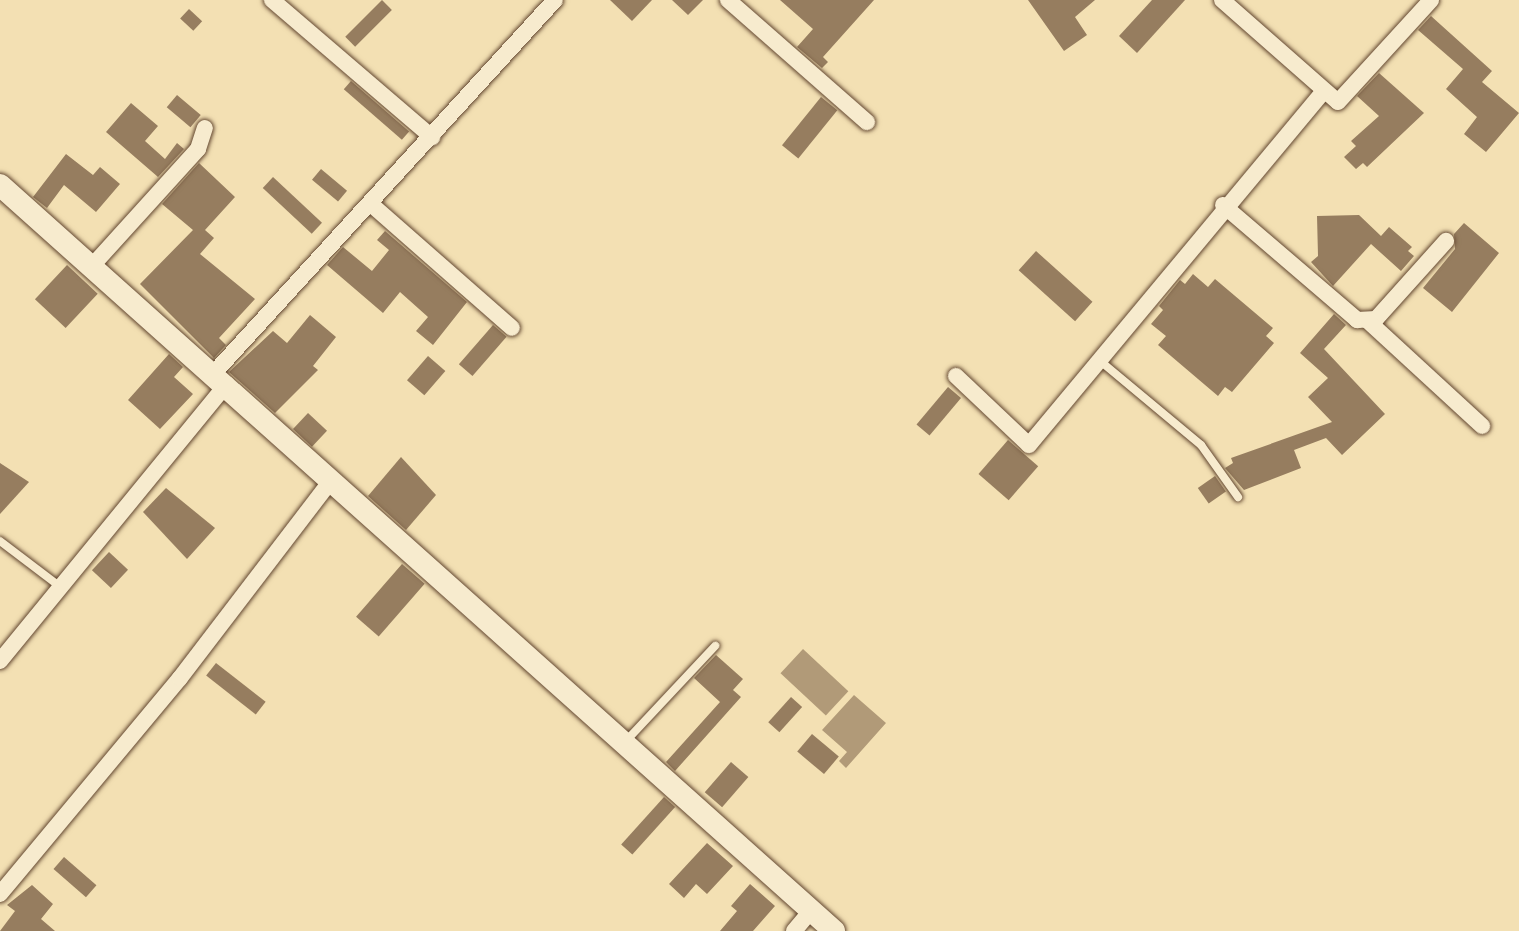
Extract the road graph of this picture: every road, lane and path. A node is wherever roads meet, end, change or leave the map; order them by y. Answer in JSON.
{"nodes":[{"id":1,"x":272,"y":0,"type":"edge"},
{"id":2,"x":555,"y":0,"type":"edge"},
{"id":3,"x":728,"y":0,"type":"edge"},
{"id":4,"x":1222,"y":0,"type":"edge"},
{"id":5,"x":1431,"y":0,"type":"edge"},
{"id":6,"x":1324,"y":91,"type":"junction"},
{"id":7,"x":867,"y":122,"type":"dead end"},
{"id":8,"x":205,"y":128,"type":"dead end"},
{"id":9,"x":432,"y":137,"type":"junction"},
{"id":10,"x":0,"y":185,"type":"edge"},
{"id":11,"x":372,"y":205,"type":"junction"},
{"id":12,"x":1224,"y":205,"type":"junction"},
{"id":13,"x":1446,"y":241,"type":"dead end"},
{"id":14,"x":92,"y":266,"type":"junction"},
{"id":15,"x":1368,"y":321,"type":"junction"},
{"id":16,"x":512,"y":328,"type":"dead end"},
{"id":17,"x":1099,"y":360,"type":"junction"},
{"id":18,"x":956,"y":376,"type":"dead end"},
{"id":19,"x":221,"y":378,"type":"junction"},
{"id":20,"x":1482,"y":426,"type":"dead end"},
{"id":21,"x":332,"y":479,"type":"junction"},
{"id":22,"x":1238,"y":497,"type":"dead end"},
{"id":23,"x":0,"y":541,"type":"edge"},
{"id":24,"x":62,"y":588,"type":"junction"},
{"id":25,"x":715,"y":646,"type":"dead end"},
{"id":26,"x":0,"y":661,"type":"edge"},
{"id":27,"x":622,"y":744,"type":"junction"},
{"id":28,"x":0,"y":894,"type":"edge"},
{"id":29,"x":811,"y":911,"type":"junction"},
{"id":30,"x":794,"y":931,"type":"edge"},
{"id":31,"x":834,"y":931,"type":"edge"}],
"edges":[{"from":1,"to":9,"type":"street"},
{"from":2,"to":9,"type":"street"},
{"from":3,"to":7,"type":"street"},
{"from":4,"to":6,"type":"street"},
{"from":5,"to":6,"type":"street"},
{"from":6,"to":12,"type":"street"},
{"from":8,"to":14,"type":"street"},
{"from":9,"to":11,"type":"street"},
{"from":10,"to":14,"type":"street"},
{"from":11,"to":16,"type":"street"},
{"from":11,"to":19,"type":"street"},
{"from":12,"to":15,"type":"street"},
{"from":12,"to":17,"type":"street"},
{"from":13,"to":15,"type":"street"},
{"from":14,"to":19,"type":"street"},
{"from":15,"to":20,"type":"street"},
{"from":17,"to":18,"type":"street"},
{"from":17,"to":22,"type":"lane"},
{"from":19,"to":21,"type":"street"},
{"from":19,"to":24,"type":"street"},
{"from":21,"to":27,"type":"street"},
{"from":21,"to":28,"type":"street"},
{"from":23,"to":24,"type":"lane"},
{"from":24,"to":26,"type":"street"},
{"from":25,"to":27,"type":"lane"},
{"from":27,"to":29,"type":"street"},
{"from":29,"to":30,"type":"street"},
{"from":29,"to":31,"type":"street"}]}
